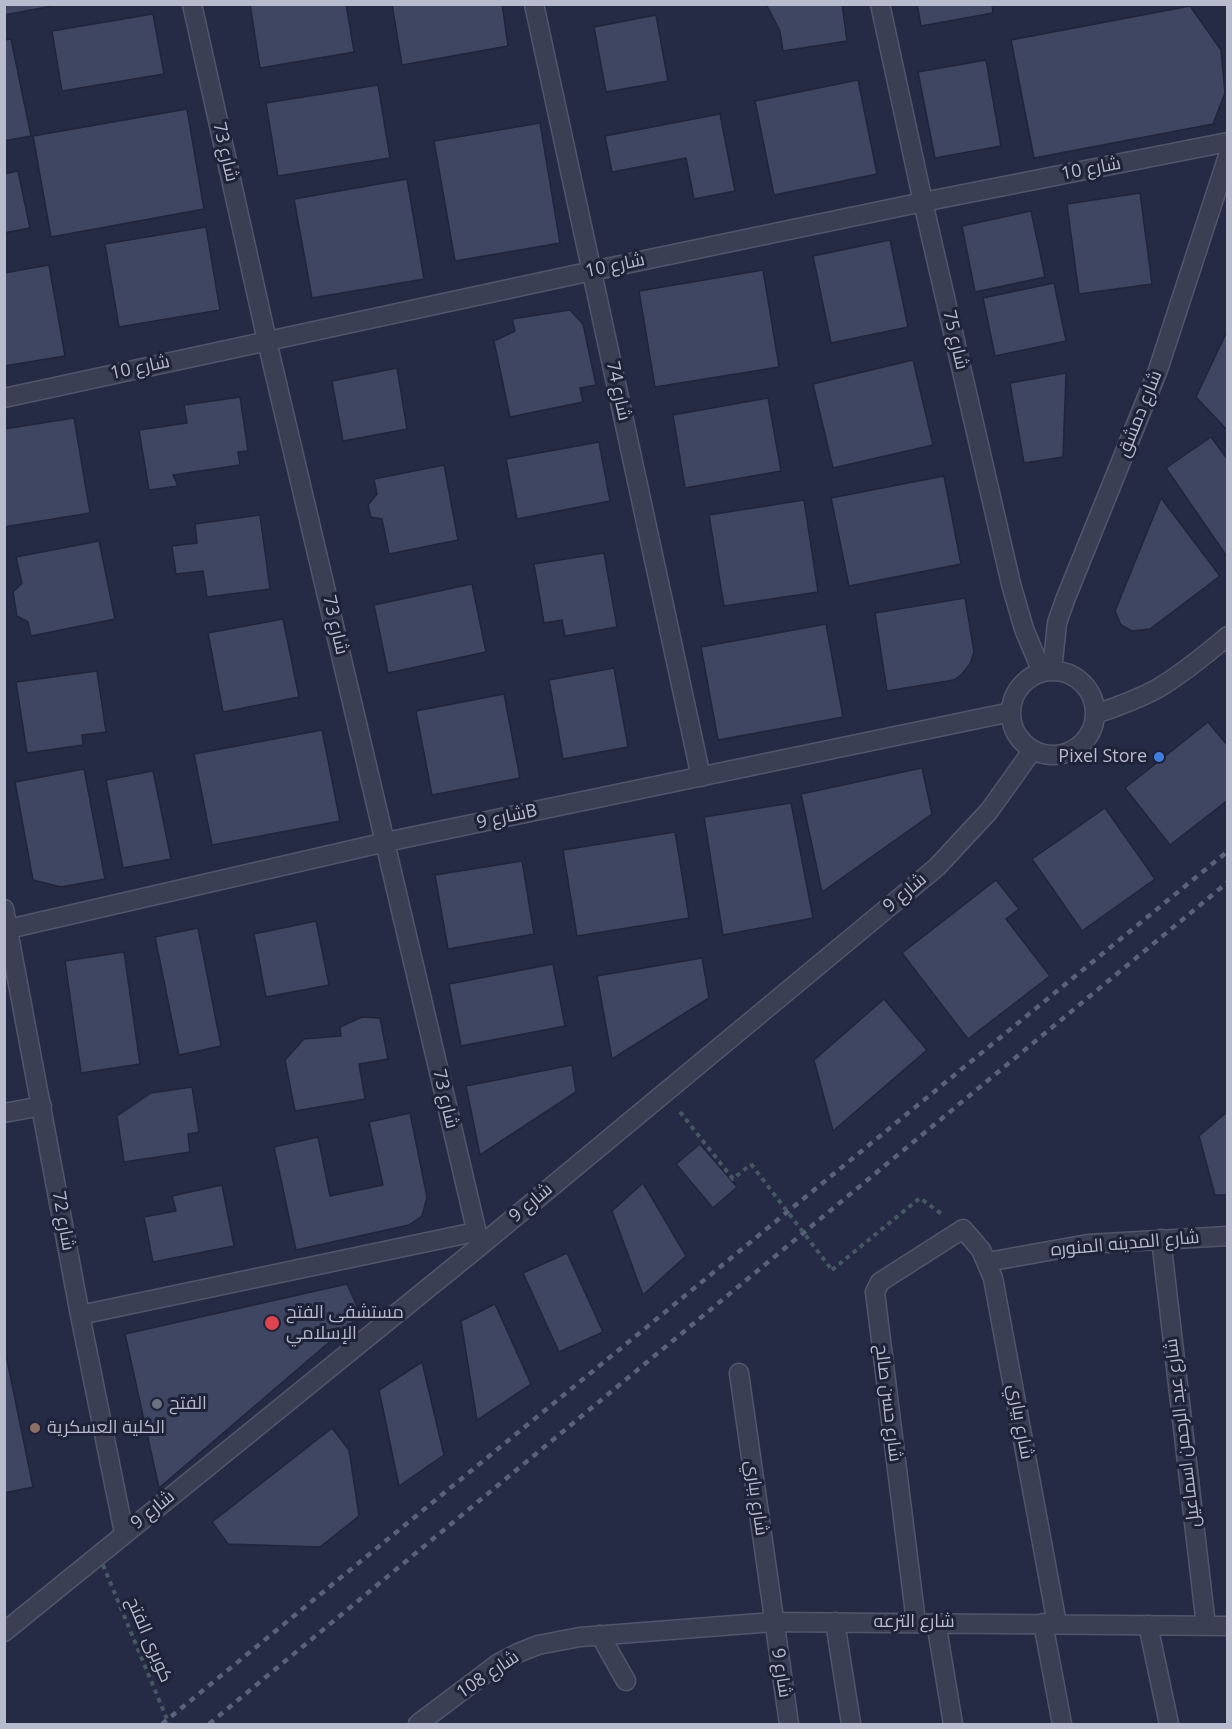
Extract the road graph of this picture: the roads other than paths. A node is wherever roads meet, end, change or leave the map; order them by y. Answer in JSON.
{"nodes":[{"id":1,"x":192,"y":4,"type":"edge"},
{"id":2,"x":534,"y":4,"type":"edge"},
{"id":3,"x":880,"y":4,"type":"edge"},
{"id":4,"x":1227,"y":142,"type":"edge"},
{"id":5,"x":1227,"y":156,"type":"edge"},
{"id":6,"x":923,"y":202,"type":"junction"},
{"id":7,"x":592,"y":271,"type":"junction"},
{"id":8,"x":267,"y":341,"type":"junction"},
{"id":9,"x":4,"y":398,"type":"edge"},
{"id":10,"x":1227,"y":636,"type":"edge"},
{"id":11,"x":1047,"y":671,"type":"junction"},
{"id":12,"x":1011,"y":712,"type":"junction"},
{"id":13,"x":1096,"y":714,"type":"junction"},
{"id":14,"x":1032,"y":751,"type":"junction"},
{"id":15,"x":701,"y":777,"type":"junction"},
{"id":16,"x":386,"y":842,"type":"junction"},
{"id":17,"x":4,"y":909,"type":"edge"},
{"id":18,"x":7,"y":930,"type":"edge"},
{"id":19,"x":42,"y":1106,"type":"junction"},
{"id":20,"x":4,"y":1113,"type":"edge"},
{"id":21,"x":963,"y":1229,"type":"joint"},
{"id":22,"x":1227,"y":1236,"type":"edge"},
{"id":23,"x":478,"y":1239,"type":"junction"},
{"id":24,"x":1161,"y":1239,"type":"junction"},
{"id":25,"x":987,"y":1262,"type":"junction"},
{"id":26,"x":80,"y":1315,"type":"junction"},
{"id":27,"x":739,"y":1373,"type":"dead end"},
{"id":28,"x":124,"y":1533,"type":"junction"},
{"id":29,"x":773,"y":1622,"type":"junction"},
{"id":30,"x":835,"y":1622,"type":"junction"},
{"id":31,"x":916,"y":1622,"type":"junction"},
{"id":32,"x":936,"y":1622,"type":"junction"},
{"id":33,"x":1050,"y":1624,"type":"junction"},
{"id":34,"x":1148,"y":1624,"type":"junction"},
{"id":35,"x":1206,"y":1626,"type":"junction"},
{"id":36,"x":1227,"y":1626,"type":"edge"},
{"id":37,"x":4,"y":1632,"type":"edge"},
{"id":38,"x":600,"y":1635,"type":"junction"},
{"id":39,"x":626,"y":1681,"type":"dead end"},
{"id":40,"x":418,"y":1725,"type":"edge"},
{"id":41,"x":789,"y":1725,"type":"edge"},
{"id":42,"x":851,"y":1725,"type":"edge"},
{"id":43,"x":953,"y":1725,"type":"edge"},
{"id":44,"x":1062,"y":1725,"type":"edge"},
{"id":45,"x":1169,"y":1725,"type":"edge"}],
"edges":[{"from":1,"to":8,"type":"street","name":"شارع 73"},
{"from":2,"to":7,"type":"street","name":"شارع 74"},
{"from":3,"to":6,"type":"street","name":"شارع 75"},
{"from":4,"to":6,"type":"street","name":"شارع 10"},
{"from":5,"to":11,"type":"street","name":"شارع دمشق"},
{"from":6,"to":7,"type":"street","name":"شارع 10"},
{"from":6,"to":11,"type":"street","name":"شارع 75"},
{"from":7,"to":8,"type":"street","name":"شارع 10"},
{"from":7,"to":15,"type":"street","name":"شارع 74"},
{"from":8,"to":9,"type":"street","name":"شارع 10"},
{"from":8,"to":16,"type":"street","name":"شارع 73"},
{"from":10,"to":13,"type":"street"},
{"from":11,"to":12,"type":"street"},
{"from":11,"to":13,"type":"street"},
{"from":12,"to":14,"type":"street"},
{"from":12,"to":15,"type":"street","name":"شارع 9B"},
{"from":13,"to":14,"type":"street"},
{"from":14,"to":23,"type":"street","name":"شارع 9"},
{"from":15,"to":16,"type":"street","name":"شارع 9B"},
{"from":16,"to":18,"type":"street","name":"شارع 9B"},
{"from":16,"to":23,"type":"street","name":"شارع 73"},
{"from":17,"to":18,"type":"street","name":"شارع 72"},
{"from":18,"to":19,"type":"street","name":"شارع 72"},
{"from":19,"to":20,"type":"street"},
{"from":19,"to":26,"type":"street","name":"شارع 72"},
{"from":21,"to":25,"type":"street","name":"شارع بياري"},
{"from":21,"to":31,"type":"street","name":"شارع حسن صالح"},
{"from":22,"to":24,"type":"street","name":"شارع المدينه المنوره"},
{"from":23,"to":26,"type":"street"},
{"from":23,"to":28,"type":"street","name":"شارع 9"},
{"from":24,"to":25,"type":"street","name":"شارع المدينه المنوره"},
{"from":24,"to":35,"type":"street","name":"شارع عبد الرحمن اسماعيل"},
{"from":25,"to":33,"type":"street","name":"شارع بياري"},
{"from":26,"to":28,"type":"street","name":"شارع 72"},
{"from":27,"to":29,"type":"street","name":"شارع بباري"},
{"from":28,"to":37,"type":"street","name":"شارع 9"},
{"from":29,"to":30,"type":"street","name":"شارع الترعه"},
{"from":29,"to":38,"type":"street","name":"شارع الترعه"},
{"from":29,"to":41,"type":"street","name":"شارع 9"},
{"from":30,"to":31,"type":"street","name":"شارع الترعه"},
{"from":30,"to":42,"type":"street"},
{"from":31,"to":32,"type":"street","name":"شارع الترعه"},
{"from":32,"to":33,"type":"street","name":"شارع الترعه"},
{"from":32,"to":43,"type":"street"},
{"from":33,"to":34,"type":"street","name":"شارع الترعه"},
{"from":33,"to":44,"type":"street","name":"شارع بياري"},
{"from":34,"to":35,"type":"street","name":"شارع الترعه"},
{"from":34,"to":45,"type":"street"},
{"from":35,"to":36,"type":"street","name":"شارع الترعه"},
{"from":38,"to":39,"type":"street"},
{"from":38,"to":40,"type":"street","name":"شارع 108"}]}
